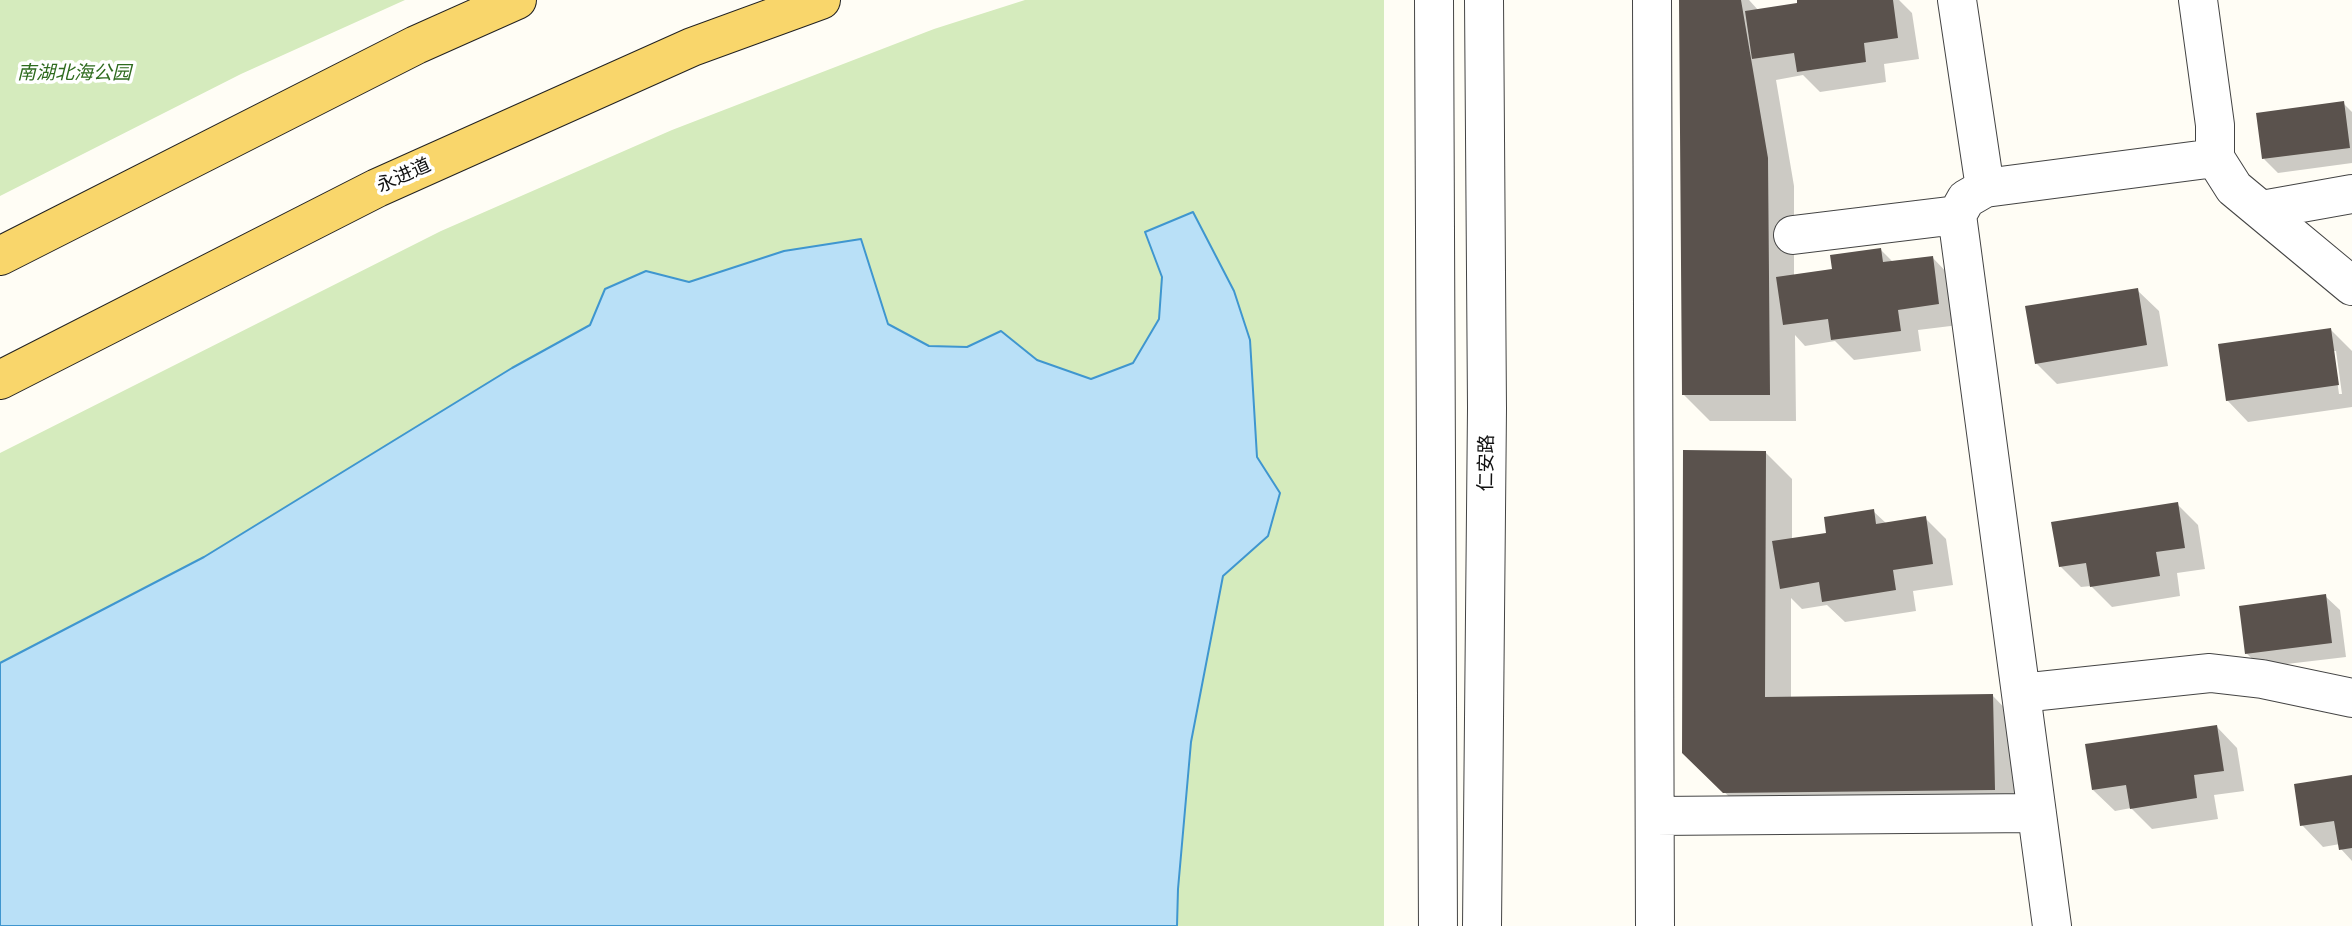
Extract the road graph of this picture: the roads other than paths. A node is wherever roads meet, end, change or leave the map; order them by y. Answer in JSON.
{"nodes":[{"id":1,"x":517,"y":0,"type":"edge"},
{"id":2,"x":821,"y":0,"type":"edge"},
{"id":3,"x":1434,"y":0,"type":"edge"},
{"id":4,"x":1484,"y":0,"type":"edge"},
{"id":5,"x":1652,"y":0,"type":"edge"},
{"id":6,"x":1957,"y":0,"type":"edge"},
{"id":7,"x":2198,"y":0,"type":"edge"},
{"id":8,"x":2215,"y":158,"type":"junction"},
{"id":9,"x":1985,"y":188,"type":"junction"},
{"id":10,"x":2352,"y":194,"type":"edge"},
{"id":11,"x":2262,"y":210,"type":"junction"},
{"id":12,"x":1957,"y":215,"type":"junction"},
{"id":13,"x":1793,"y":235,"type":"dead end"},
{"id":14,"x":0,"y":256,"type":"edge"},
{"id":15,"x":2352,"y":286,"type":"edge"},
{"id":16,"x":0,"y":380,"type":"edge"},
{"id":17,"x":2021,"y":693,"type":"junction"},
{"id":18,"x":2352,"y":698,"type":"edge"},
{"id":19,"x":2036,"y":813,"type":"junction"},
{"id":20,"x":1656,"y":816,"type":"junction"},
{"id":21,"x":1438,"y":926,"type":"edge"},
{"id":22,"x":1482,"y":926,"type":"edge"},
{"id":23,"x":1655,"y":926,"type":"edge"},
{"id":24,"x":2052,"y":926,"type":"edge"}],
"edges":[{"from":1,"to":14,"type":"main road"},
{"from":2,"to":16,"type":"main road","name":"永进道"},
{"from":3,"to":21,"type":"street"},
{"from":4,"to":22,"type":"street","name":"仁安路"},
{"from":5,"to":20,"type":"street"},
{"from":6,"to":9,"type":"street"},
{"from":7,"to":8,"type":"street"},
{"from":8,"to":9,"type":"street"},
{"from":8,"to":11,"type":"street"},
{"from":9,"to":12,"type":"street"},
{"from":10,"to":11,"type":"street"},
{"from":11,"to":15,"type":"street"},
{"from":12,"to":13,"type":"street"},
{"from":12,"to":17,"type":"street"},
{"from":17,"to":18,"type":"street"},
{"from":17,"to":19,"type":"street"},
{"from":19,"to":20,"type":"street"},
{"from":19,"to":24,"type":"street"},
{"from":20,"to":23,"type":"street"}]}
